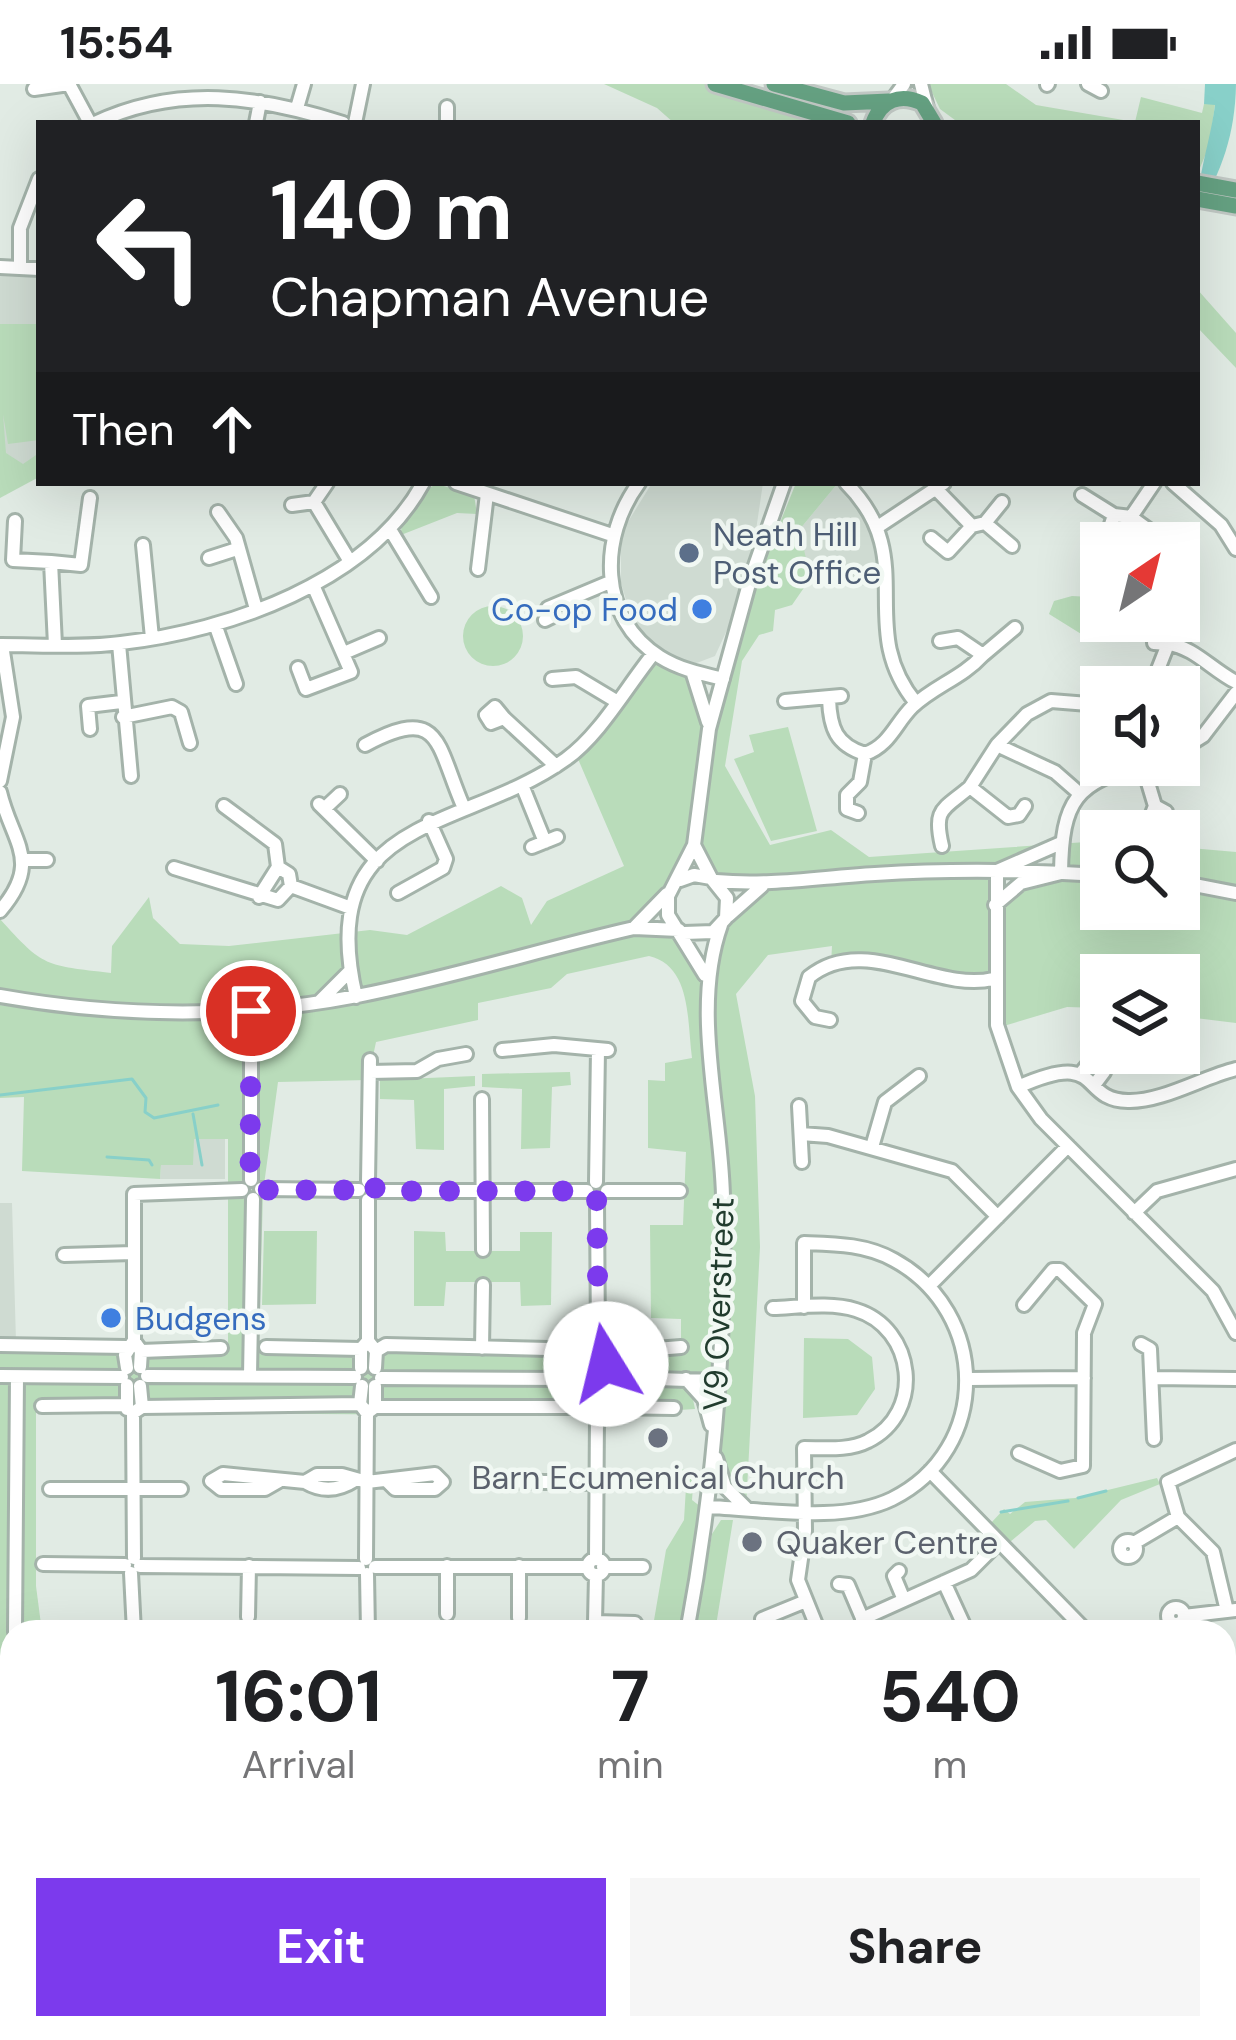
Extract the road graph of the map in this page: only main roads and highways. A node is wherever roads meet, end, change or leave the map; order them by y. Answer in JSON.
{"nodes":[{"id":1,"x":715,"y":84,"type":"edge"},
{"id":2,"x":774,"y":89,"type":"edge"},
{"id":3,"x":891,"y":100,"type":"junction"},
{"id":4,"x":933,"y":116,"type":"edge"},
{"id":5,"x":841,"y":120,"type":"edge"},
{"id":6,"x":875,"y":120,"type":"edge"},
{"id":7,"x":1200,"y":184,"type":"edge"},
{"id":8,"x":1236,"y":190,"type":"edge"},
{"id":9,"x":1200,"y":200,"type":"edge"},
{"id":10,"x":1236,"y":206,"type":"edge"}],
"edges":[{"from":1,"to":2,"type":"main road"},
{"from":2,"to":3,"type":"main road"},
{"from":2,"to":5,"type":"main road"},
{"from":3,"to":4,"type":"main road"},
{"from":3,"to":6,"type":"main road"},
{"from":7,"to":8,"type":"main road"},
{"from":9,"to":10,"type":"main road"}]}
